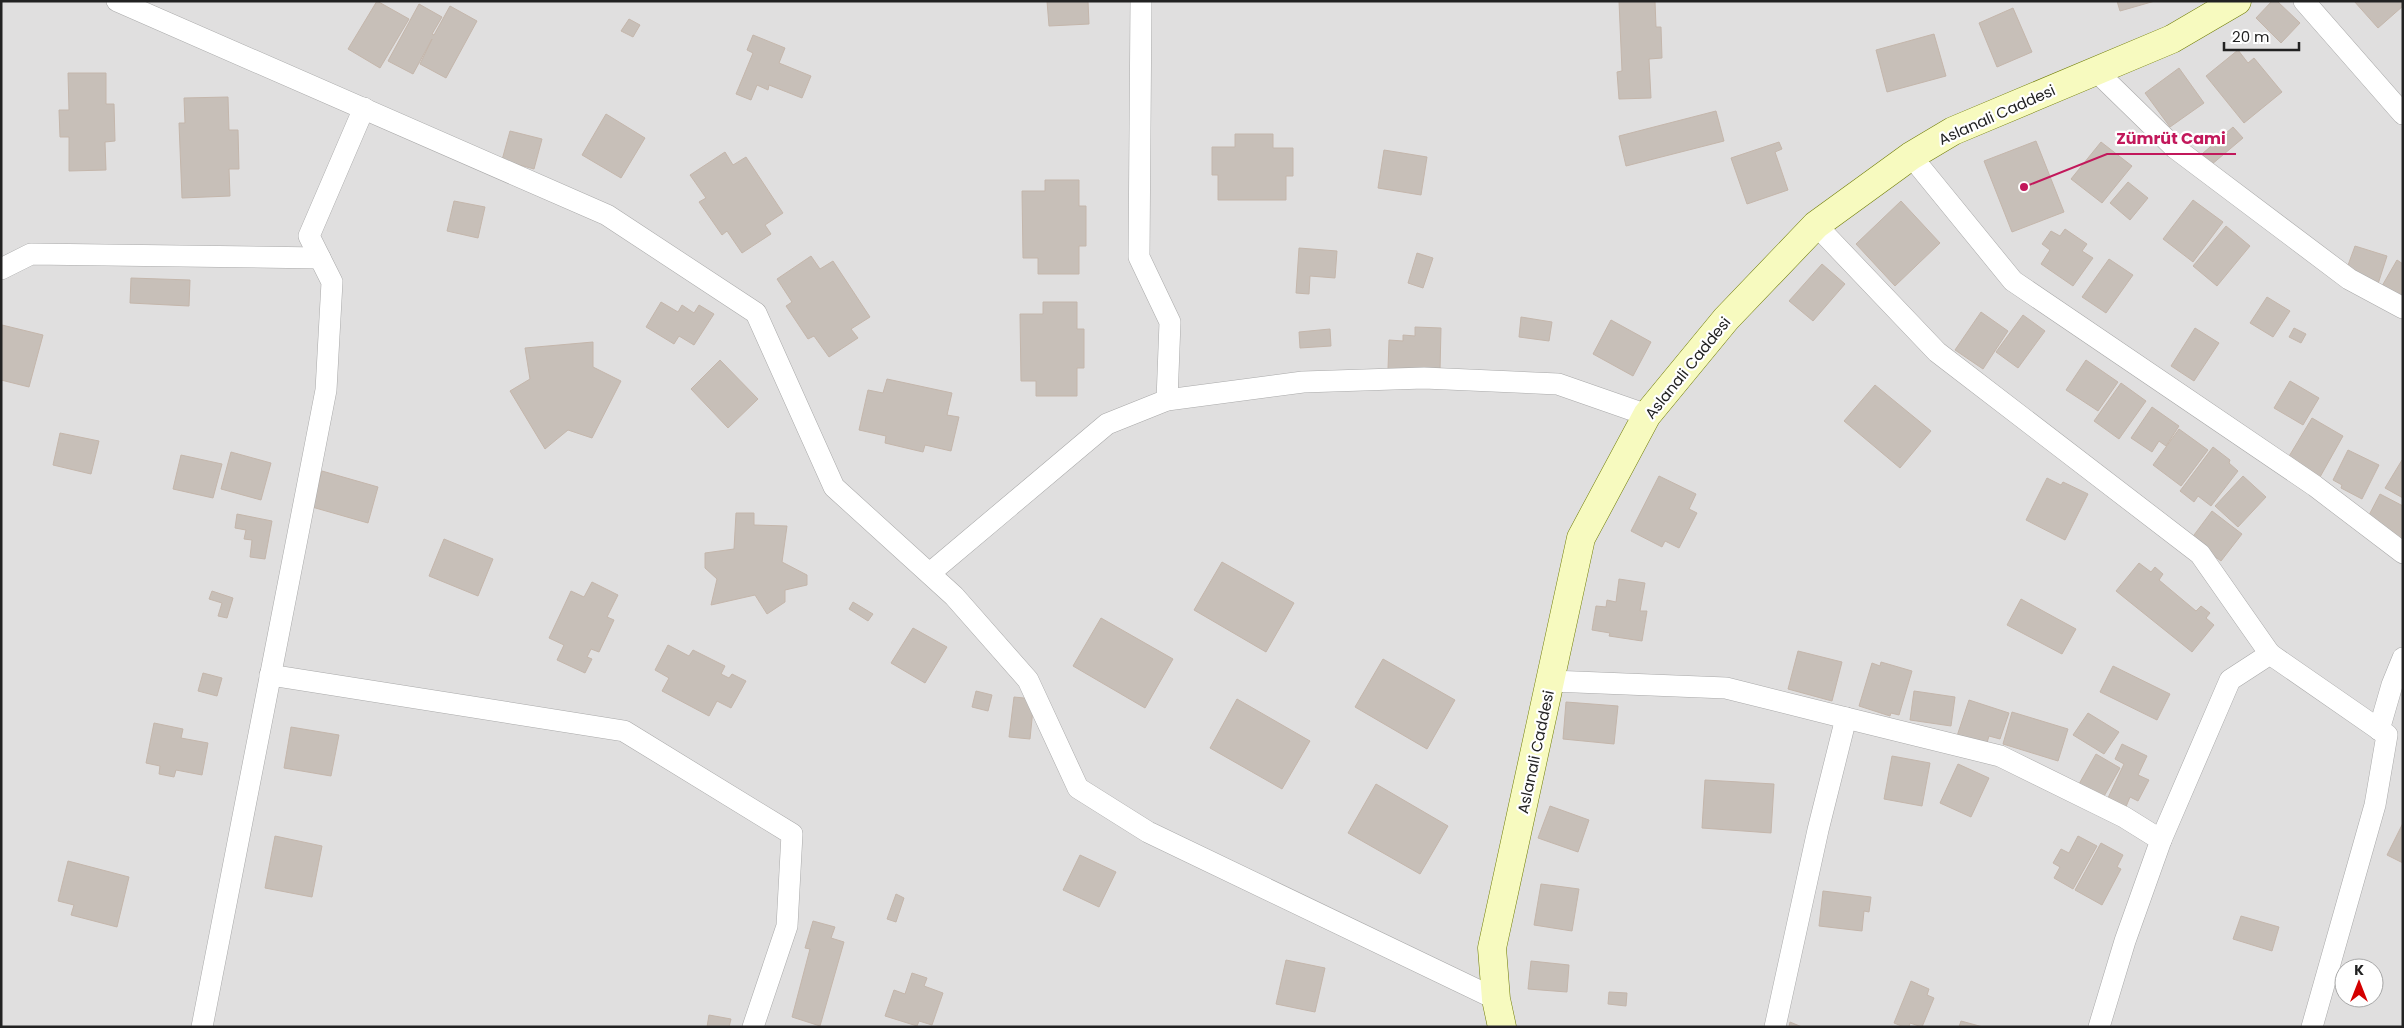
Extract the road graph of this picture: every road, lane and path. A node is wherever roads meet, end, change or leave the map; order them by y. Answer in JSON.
{"nodes":[{"id":1,"x":117,"y":1,"type":"edge"},
{"id":2,"x":1141,"y":1,"type":"edge"},
{"id":3,"x":2236,"y":1,"type":"edge"},
{"id":4,"x":2304,"y":1,"type":"edge"},
{"id":5,"x":2096,"y":71,"type":"junction"},
{"id":6,"x":364,"y":108,"type":"junction"},
{"id":7,"x":2403,"y":114,"type":"edge"},
{"id":8,"x":1911,"y":156,"type":"junction"},
{"id":9,"x":1816,"y":225,"type":"junction"},
{"id":10,"x":320,"y":258,"type":"junction"},
{"id":11,"x":1,"y":269,"type":"edge"},
{"id":12,"x":2403,"y":308,"type":"edge"},
{"id":13,"x":1167,"y":400,"type":"junction"},
{"id":14,"x":1647,"y":415,"type":"junction"},
{"id":15,"x":2403,"y":553,"type":"edge"},
{"id":16,"x":930,"y":573,"type":"junction"},
{"id":17,"x":2270,"y":654,"type":"junction"},
{"id":18,"x":2403,"y":658,"type":"edge"},
{"id":19,"x":270,"y":675,"type":"junction"},
{"id":20,"x":1551,"y":681,"type":"junction"},
{"id":21,"x":1846,"y":718,"type":"junction"},
{"id":22,"x":2390,"y":737,"type":"edge"},
{"id":23,"x":2161,"y":840,"type":"junction"},
{"id":24,"x":1496,"y":999,"type":"junction"},
{"id":25,"x":202,"y":1027,"type":"edge"},
{"id":26,"x":753,"y":1027,"type":"edge"},
{"id":27,"x":1502,"y":1027,"type":"edge"},
{"id":28,"x":1775,"y":1027,"type":"edge"},
{"id":29,"x":2099,"y":1027,"type":"edge"},
{"id":30,"x":2312,"y":1027,"type":"edge"}],
"edges":[{"from":1,"to":6,"type":"street"},
{"from":2,"to":13,"type":"street"},
{"from":3,"to":5,"type":"street","name":"Aslanali Caddesi"},
{"from":4,"to":7,"type":"street"},
{"from":5,"to":8,"type":"street","name":"Aslanali Caddesi"},
{"from":5,"to":12,"type":"street"},
{"from":6,"to":10,"type":"street"},
{"from":6,"to":16,"type":"street"},
{"from":8,"to":9,"type":"street","name":"Aslanali Caddesi"},
{"from":8,"to":15,"type":"street"},
{"from":9,"to":14,"type":"street","name":"Aslanali Caddesi"},
{"from":9,"to":17,"type":"street"},
{"from":10,"to":11,"type":"street"},
{"from":10,"to":19,"type":"street"},
{"from":13,"to":14,"type":"street"},
{"from":13,"to":16,"type":"street"},
{"from":14,"to":20,"type":"street","name":"Aslanali Caddesi"},
{"from":16,"to":24,"type":"street"},
{"from":17,"to":22,"type":"street"},
{"from":17,"to":23,"type":"street"},
{"from":18,"to":22,"type":"street"},
{"from":19,"to":25,"type":"street"},
{"from":19,"to":26,"type":"street"},
{"from":20,"to":21,"type":"street"},
{"from":20,"to":24,"type":"street","name":"Aslanali Caddesi"},
{"from":21,"to":23,"type":"street"},
{"from":21,"to":28,"type":"street"},
{"from":22,"to":30,"type":"street"},
{"from":23,"to":29,"type":"street"},
{"from":24,"to":27,"type":"street","name":"Aslanali Caddesi"}]}
